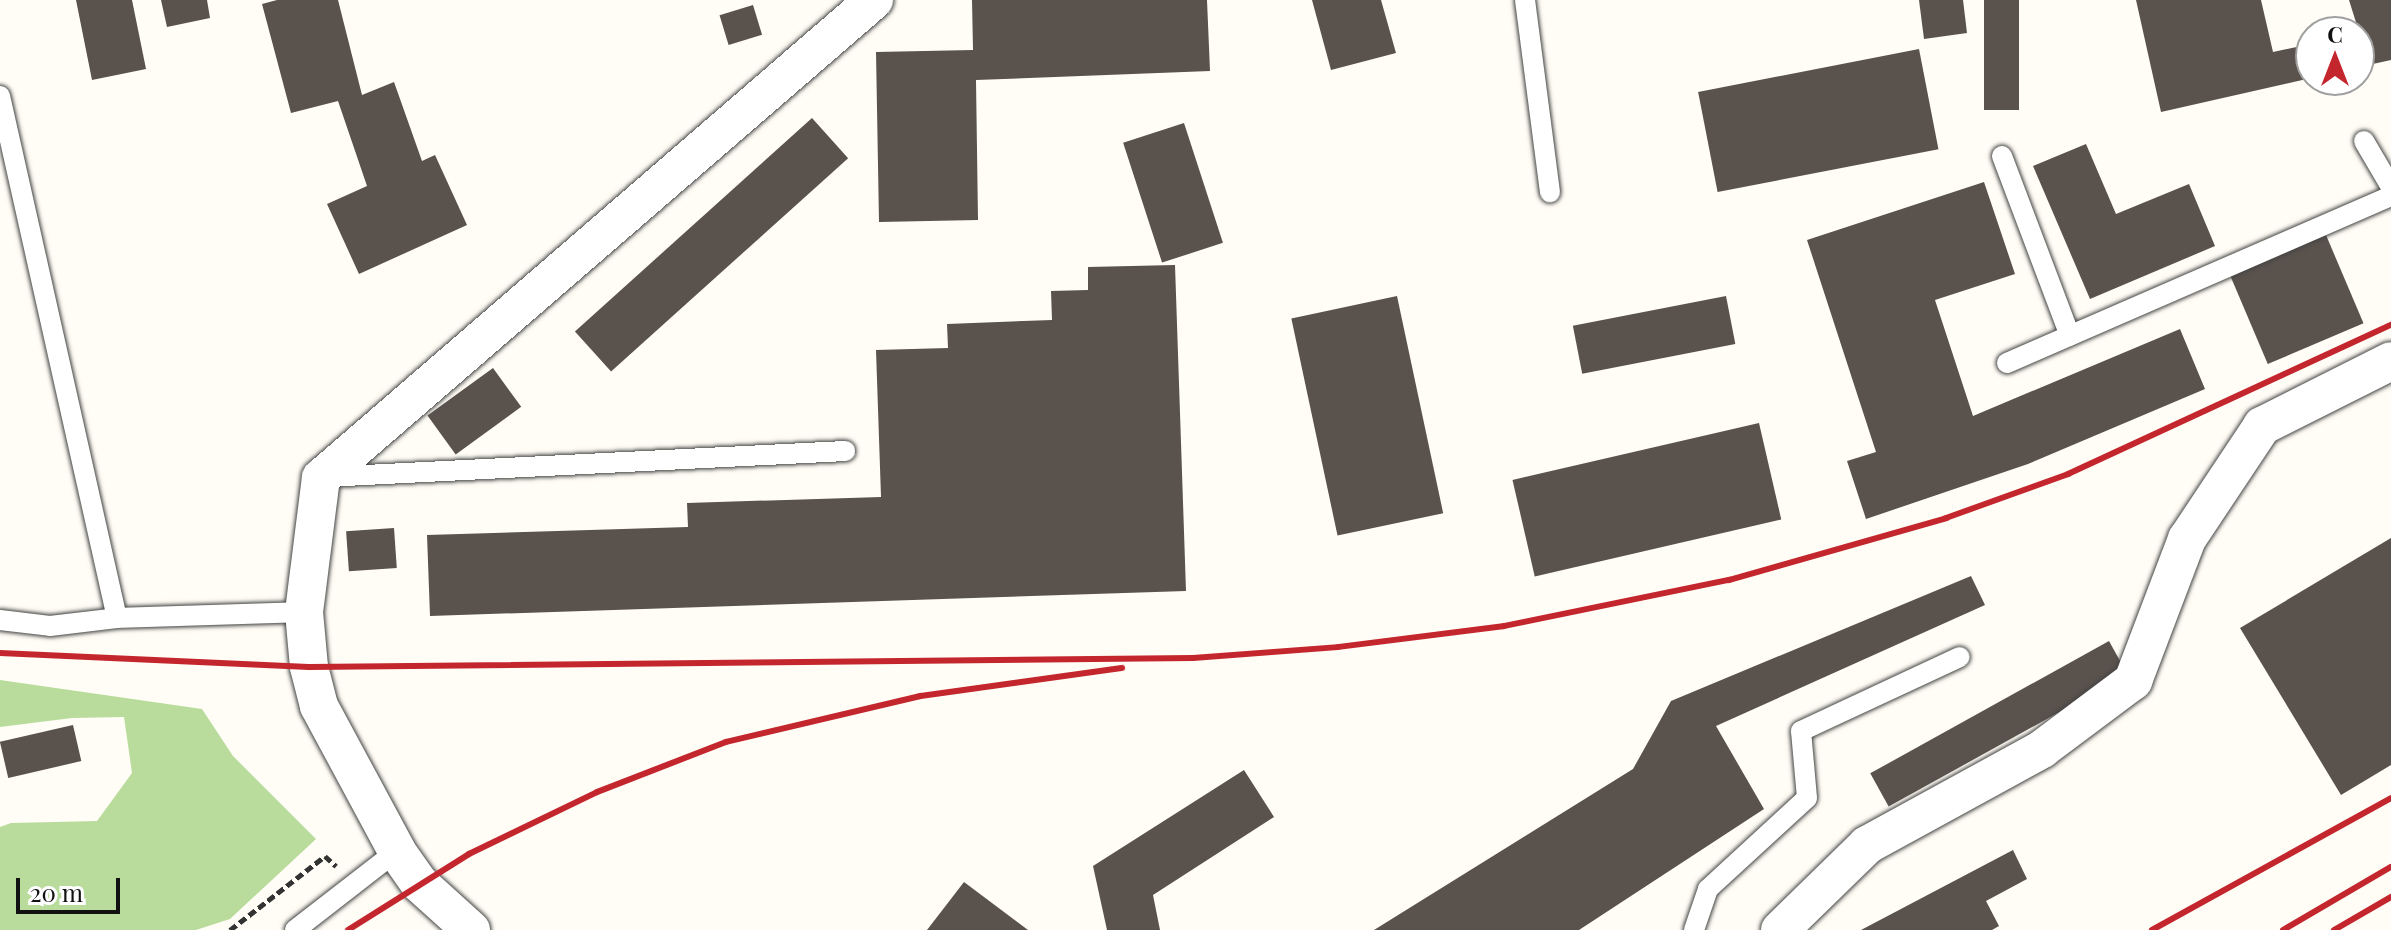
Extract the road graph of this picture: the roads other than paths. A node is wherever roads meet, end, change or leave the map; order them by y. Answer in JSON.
{"nodes":[{"id":1,"x":1525,"y":0,"type":"edge"},
{"id":2,"x":871,"y":1,"type":"edge"},
{"id":3,"x":0,"y":96,"type":"edge"},
{"id":4,"x":2364,"y":141,"type":"dead end"},
{"id":5,"x":2002,"y":156,"type":"dead end"},
{"id":6,"x":2391,"y":187,"type":"edge"},
{"id":7,"x":1550,"y":192,"type":"dead end"},
{"id":8,"x":2391,"y":196,"type":"edge"},
{"id":9,"x":2070,"y":336,"type":"junction"},
{"id":10,"x":2391,"y":361,"type":"edge"},
{"id":11,"x":2007,"y":363,"type":"dead end"},
{"id":12,"x":845,"y":451,"type":"dead end"},
{"id":13,"x":321,"y":478,"type":"junction"},
{"id":14,"x":304,"y":612,"type":"junction"},
{"id":15,"x":117,"y":618,"type":"junction"},
{"id":16,"x":0,"y":620,"type":"edge"},
{"id":17,"x":1960,"y":657,"type":"dead end"},
{"id":18,"x":397,"y":851,"type":"junction"},
{"id":19,"x":295,"y":930,"type":"edge"},
{"id":20,"x":471,"y":930,"type":"edge"},
{"id":21,"x":1694,"y":930,"type":"edge"},
{"id":22,"x":1780,"y":930,"type":"edge"}],
"edges":[{"from":1,"to":7,"type":"lane"},
{"from":2,"to":13,"type":"street"},
{"from":3,"to":15,"type":"lane"},
{"from":4,"to":6,"type":"lane"},
{"from":5,"to":9,"type":"lane"},
{"from":8,"to":9,"type":"lane"},
{"from":9,"to":11,"type":"lane"},
{"from":10,"to":22,"type":"street"},
{"from":12,"to":13,"type":"lane"},
{"from":13,"to":14,"type":"street"},
{"from":14,"to":15,"type":"lane"},
{"from":14,"to":18,"type":"street"},
{"from":15,"to":16,"type":"lane"},
{"from":17,"to":21,"type":"lane"},
{"from":18,"to":19,"type":"lane"},
{"from":18,"to":20,"type":"street"}]}
